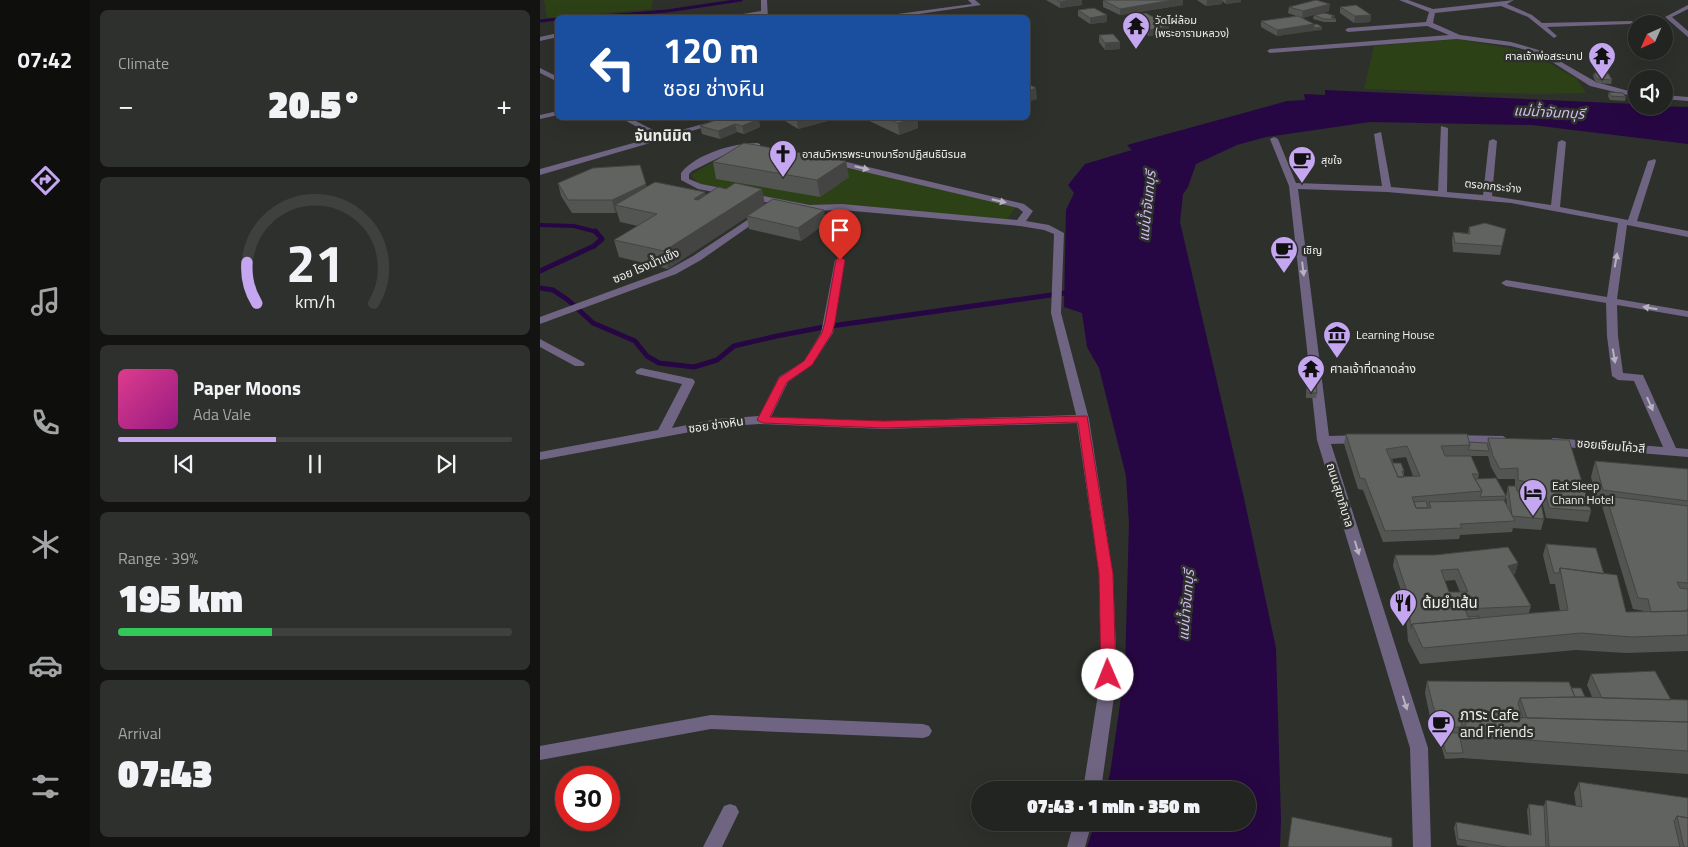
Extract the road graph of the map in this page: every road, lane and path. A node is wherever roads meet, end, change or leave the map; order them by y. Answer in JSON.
{"nodes":[{"id":1,"x":971,"y":0,"type":"edge"},
{"id":2,"x":1402,"y":0,"type":"edge"},
{"id":3,"x":1450,"y":0,"type":"edge"},
{"id":4,"x":1511,"y":0,"type":"edge"},
{"id":5,"x":764,"y":2,"type":"edge"},
{"id":6,"x":1502,"y":4,"type":"junction"},
{"id":7,"x":1688,"y":7,"type":"edge"},
{"id":8,"x":1463,"y":8,"type":"junction"},
{"id":9,"x":1432,"y":11,"type":"junction"},
{"id":10,"x":920,"y":12,"type":"junction"},
{"id":11,"x":765,"y":15,"type":"edge"},
{"id":12,"x":896,"y":15,"type":"edge"},
{"id":13,"x":924,"y":15,"type":"edge"},
{"id":14,"x":1672,"y":15,"type":"edge"},
{"id":15,"x":1673,"y":20,"type":"edge"},
{"id":16,"x":1628,"y":22,"type":"edge"},
{"id":17,"x":1673,"y":22,"type":"edge"},
{"id":18,"x":1688,"y":22,"type":"edge"},
{"id":19,"x":1430,"y":24,"type":"junction"},
{"id":20,"x":1540,"y":25,"type":"junction"},
{"id":21,"x":1348,"y":30,"type":"dead end"},
{"id":22,"x":1688,"y":35,"type":"edge"},
{"id":23,"x":555,"y":36,"type":"edge"},
{"id":24,"x":1554,"y":36,"type":"dead end"},
{"id":25,"x":1459,"y":37,"type":"junction"},
{"id":26,"x":540,"y":39,"type":"edge"},
{"id":27,"x":1270,"y":51,"type":"dead end"},
{"id":28,"x":540,"y":70,"type":"edge"},
{"id":29,"x":555,"y":78,"type":"edge"},
{"id":30,"x":555,"y":78,"type":"edge"},
{"id":31,"x":540,"y":82,"type":"edge"},
{"id":32,"x":1628,"y":94,"type":"edge"},
{"id":33,"x":1673,"y":98,"type":"edge"},
{"id":34,"x":1688,"y":99,"type":"edge"},
{"id":35,"x":555,"y":114,"type":"edge"},
{"id":36,"x":540,"y":116,"type":"edge"},
{"id":37,"x":629,"y":120,"type":"edge"},
{"id":38,"x":725,"y":120,"type":"edge"},
{"id":39,"x":1444,"y":128,"type":"dead end"},
{"id":40,"x":1378,"y":134,"type":"dead end"},
{"id":41,"x":663,"y":138,"type":"junction"},
{"id":42,"x":1274,"y":139,"type":"dead end"},
{"id":43,"x":1493,"y":141,"type":"dead end"},
{"id":44,"x":1562,"y":142,"type":"dead end"},
{"id":45,"x":765,"y":147,"type":"edge"},
{"id":46,"x":818,"y":158,"type":"edge"},
{"id":47,"x":1652,"y":161,"type":"dead end"},
{"id":48,"x":540,"y":172,"type":"edge"},
{"id":49,"x":1293,"y":186,"type":"junction"},
{"id":50,"x":1387,"y":189,"type":"junction"},
{"id":51,"x":1442,"y":193,"type":"junction"},
{"id":52,"x":1487,"y":197,"type":"junction"},
{"id":53,"x":778,"y":203,"type":"junction"},
{"id":54,"x":1556,"y":207,"type":"junction"},
{"id":55,"x":1628,"y":222,"type":"junction"},
{"id":56,"x":1020,"y":223,"type":"junction"},
{"id":57,"x":1688,"y":234,"type":"edge"},
{"id":58,"x":840,"y":260,"type":"dead end"},
{"id":59,"x":1506,"y":283,"type":"dead end"},
{"id":60,"x":1611,"y":301,"type":"junction"},
{"id":61,"x":1688,"y":314,"type":"edge"},
{"id":62,"x":540,"y":321,"type":"edge"},
{"id":63,"x":540,"y":342,"type":"edge"},
{"id":64,"x":579,"y":364,"type":"dead end"},
{"id":65,"x":641,"y":372,"type":"dead end"},
{"id":66,"x":1083,"y":419,"type":"junction"},
{"id":67,"x":763,"y":420,"type":"junction"},
{"id":68,"x":663,"y":433,"type":"junction"},
{"id":69,"x":1372,"y":439,"type":"edge"},
{"id":70,"x":1441,"y":439,"type":"edge"},
{"id":71,"x":1323,"y":440,"type":"junction"},
{"id":72,"x":1517,"y":441,"type":"edge"},
{"id":73,"x":1536,"y":442,"type":"edge"},
{"id":74,"x":1671,"y":451,"type":"junction"},
{"id":75,"x":1688,"y":453,"type":"edge"},
{"id":76,"x":540,"y":456,"type":"edge"},
{"id":77,"x":923,"y":731,"type":"dead end"},
{"id":78,"x":540,"y":753,"type":"edge"},
{"id":79,"x":1093,"y":781,"type":"edge"},
{"id":80,"x":730,"y":812,"type":"dead end"},
{"id":81,"x":1080,"y":831,"type":"edge"},
{"id":82,"x":1424,"y":846,"type":"edge"},
{"id":83,"x":712,"y":847,"type":"edge"},
{"id":84,"x":1076,"y":847,"type":"edge"}],
"edges":[{"from":1,"to":10,"type":"street"},
{"from":2,"to":9,"type":"street"},
{"from":3,"to":8,"type":"street"},
{"from":4,"to":6,"type":"street"},
{"from":5,"to":11,"type":"street"},
{"from":6,"to":8,"type":"street"},
{"from":6,"to":20,"type":"street"},
{"from":7,"to":14,"type":"street"},
{"from":8,"to":9,"type":"street"},
{"from":9,"to":19,"type":"street"},
{"from":10,"to":12,"type":"street"},
{"from":10,"to":13,"type":"street"},
{"from":15,"to":18,"type":"street"},
{"from":16,"to":20,"type":"street"},
{"from":17,"to":22,"type":"street"},
{"from":19,"to":21,"type":"street"},
{"from":19,"to":25,"type":"street"},
{"from":20,"to":24,"type":"street"},
{"from":23,"to":26,"type":"street"},
{"from":25,"to":27,"type":"street"},
{"from":25,"to":32,"type":"street"},
{"from":28,"to":29,"type":"street"},
{"from":30,"to":31,"type":"street"},
{"from":33,"to":34,"type":"street"},
{"from":35,"to":36,"type":"street"},
{"from":37,"to":41,"type":"street"},
{"from":38,"to":41,"type":"street"},
{"from":39,"to":51,"type":"street"},
{"from":40,"to":50,"type":"street"},
{"from":41,"to":48,"type":"street"},
{"from":42,"to":49,"type":"street","name":"ถนนสุขาภิบาล"},
{"from":43,"to":52,"type":"street"},
{"from":44,"to":54,"type":"street"},
{"from":45,"to":53,"type":"street"},
{"from":46,"to":56,"type":"street","one_way":true},
{"from":47,"to":55,"type":"street"},
{"from":49,"to":50,"type":"street","name":"ตรอกกระจ่าง"},
{"from":49,"to":71,"type":"street","name":"ถนนสุขาภิบาล","one_way":true},
{"from":50,"to":51,"type":"street","name":"ตรอกกระจ่าง"},
{"from":51,"to":52,"type":"street","name":"ตรอกกระจ่าง"},
{"from":52,"to":54,"type":"street","name":"ตรอกกระจ่าง"},
{"from":53,"to":56,"type":"street"},
{"from":53,"to":62,"type":"street","name":"ซอย โรงน้ำแข็ง"},
{"from":54,"to":55,"type":"street","name":"ตรอกกระจ่าง"},
{"from":55,"to":57,"type":"street","name":"ตรอกกระจ่าง"},
{"from":60,"to":55,"type":"street","one_way":true},
{"from":56,"to":66,"type":"street"},
{"from":58,"to":67,"type":"street"},
{"from":59,"to":60,"type":"street"},
{"from":61,"to":60,"type":"street","one_way":true},
{"from":60,"to":74,"type":"street","one_way":true},
{"from":63,"to":64,"type":"street"},
{"from":65,"to":68,"type":"street"},
{"from":66,"to":67,"type":"street","name":"ซอย ช่างหิน"},
{"from":66,"to":79,"type":"street"},
{"from":67,"to":68,"type":"street","name":"ซอย ช่างหิน"},
{"from":68,"to":76,"type":"street","name":"ซอย ช่างหิน"},
{"from":69,"to":71,"type":"street"},
{"from":70,"to":72,"type":"street"},
{"from":71,"to":82,"type":"street","name":"ถนนสุขาภิบาล","one_way":true},
{"from":73,"to":74,"type":"street","name":"ซอยเจียมโค้วสี"},
{"from":74,"to":75,"type":"street","name":"ซอยเจียมโค้วสี"},
{"from":77,"to":78,"type":"street"},
{"from":80,"to":83,"type":"street"},
{"from":81,"to":84,"type":"street"}]}
